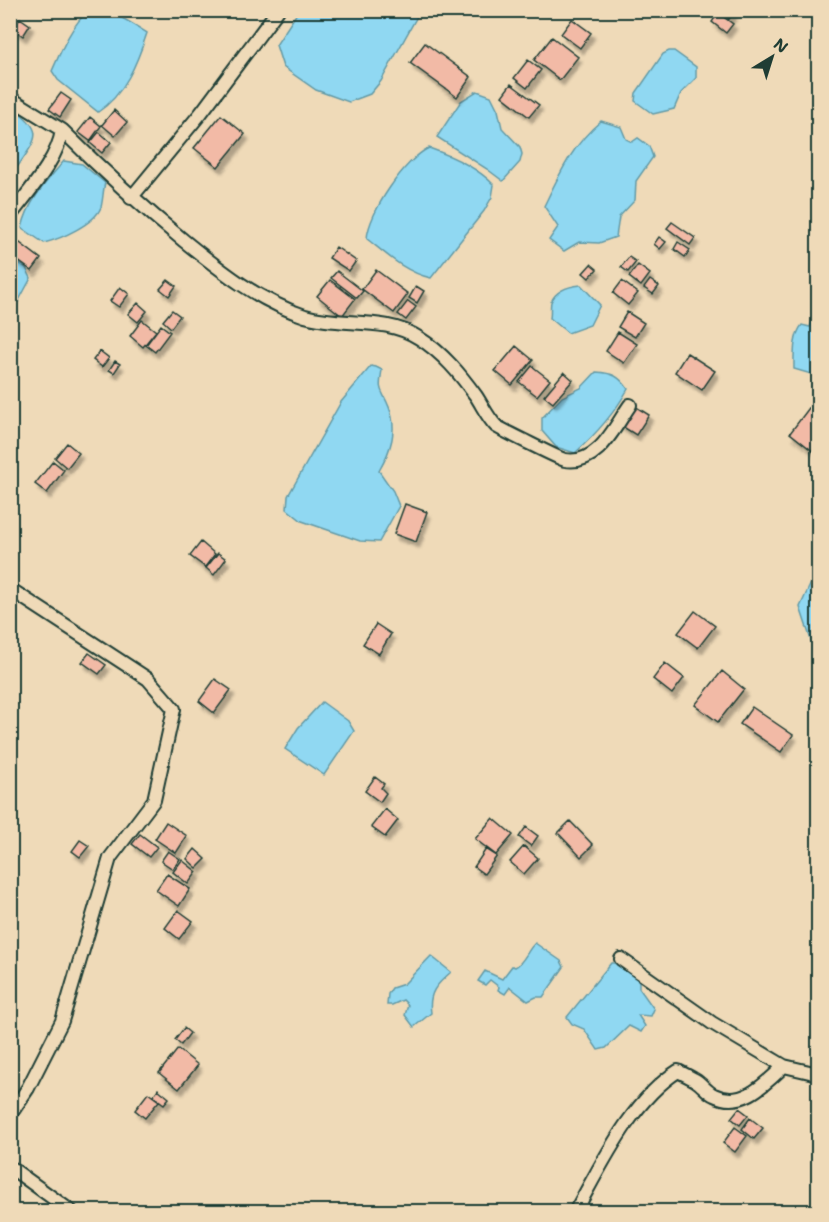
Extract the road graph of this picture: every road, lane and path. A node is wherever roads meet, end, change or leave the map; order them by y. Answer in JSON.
{"nodes":[{"id":1,"x":278,"y":10,"type":"edge"},
{"id":2,"x":10,"y":98,"type":"edge"},
{"id":3,"x":62,"y":130,"type":"junction"},
{"id":4,"x":131,"y":198,"type":"junction"},
{"id":5,"x":10,"y":216,"type":"edge"},
{"id":6,"x":630,"y":405,"type":"dead end"},
{"id":7,"x":10,"y":589,"type":"edge"},
{"id":8,"x":621,"y":959,"type":"dead end"},
{"id":9,"x":784,"y":1066,"type":"junction"},
{"id":10,"x":819,"y":1074,"type":"edge"},
{"id":11,"x":10,"y":1115,"type":"edge"},
{"id":12,"x":10,"y":1167,"type":"edge"},
{"id":13,"x":72,"y":1212,"type":"edge"},
{"id":14,"x":575,"y":1212,"type":"edge"}],
"edges":[{"from":1,"to":4,"type":"street"},
{"from":2,"to":3,"type":"street"},
{"from":3,"to":4,"type":"street"},
{"from":3,"to":5,"type":"street"},
{"from":4,"to":6,"type":"street"},
{"from":7,"to":11,"type":"street"},
{"from":8,"to":9,"type":"street"},
{"from":9,"to":10,"type":"street"},
{"from":9,"to":14,"type":"street"},
{"from":12,"to":13,"type":"street"}]}
